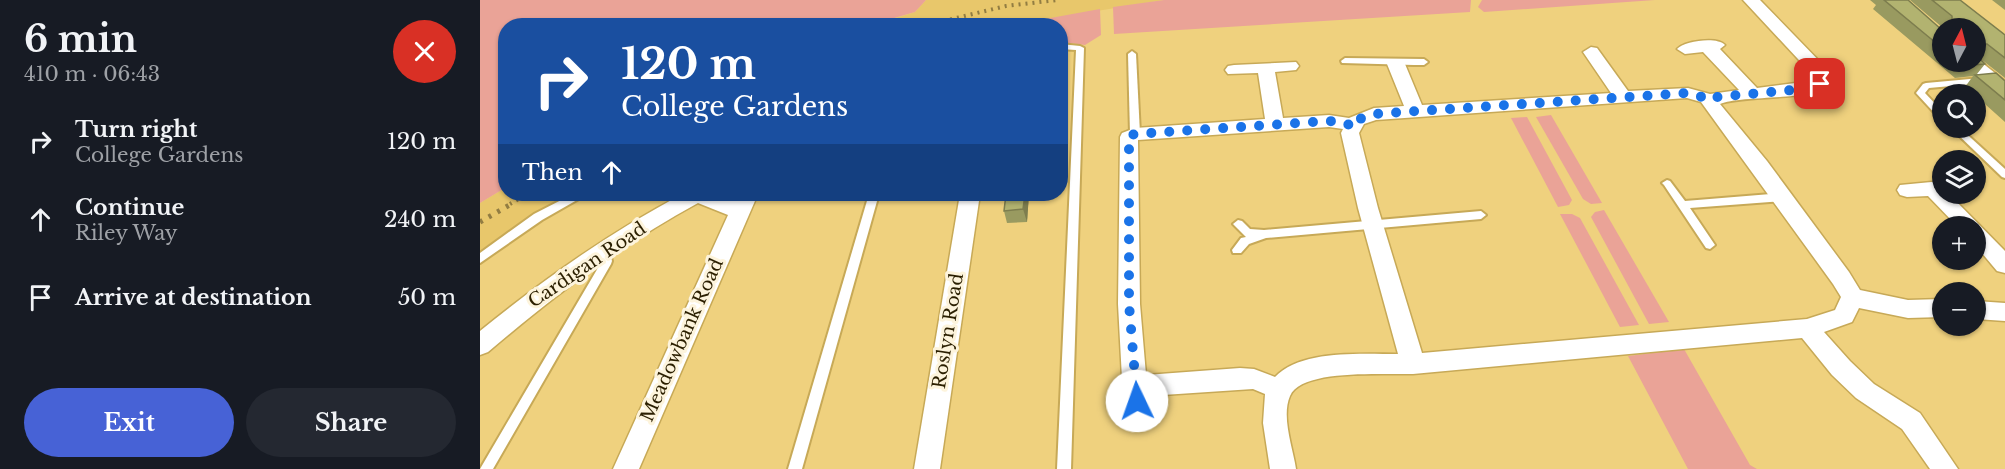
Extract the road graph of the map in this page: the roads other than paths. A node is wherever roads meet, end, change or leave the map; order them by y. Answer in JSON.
{"nodes":[{"id":1,"x":1750,"y":0,"type":"edge"},
{"id":2,"x":1068,"y":46,"type":"edge"},
{"id":3,"x":1685,"y":49,"type":"dead end"},
{"id":4,"x":1591,"y":52,"type":"dead end"},
{"id":5,"x":1132,"y":54,"type":"dead end"},
{"id":6,"x":1345,"y":61,"type":"dead end"},
{"id":7,"x":1424,"y":62,"type":"dead end"},
{"id":8,"x":1396,"y":64,"type":"junction"},
{"id":9,"x":1290,"y":66,"type":"dead end"},
{"id":10,"x":1266,"y":68,"type":"junction"},
{"id":11,"x":1234,"y":70,"type":"dead end"},
{"id":12,"x":1983,"y":72,"type":"edge"},
{"id":13,"x":1999,"y":85,"type":"edge"},
{"id":14,"x":1932,"y":86,"type":"edge"},
{"id":15,"x":1753,"y":94,"type":"junction"},
{"id":16,"x":1623,"y":97,"type":"junction"},
{"id":17,"x":1713,"y":100,"type":"junction"},
{"id":18,"x":1932,"y":106,"type":"edge"},
{"id":19,"x":1415,"y":111,"type":"junction"},
{"id":20,"x":1275,"y":124,"type":"junction"},
{"id":21,"x":1354,"y":127,"type":"junction"},
{"id":22,"x":1135,"y":134,"type":"junction"},
{"id":23,"x":1966,"y":138,"type":"edge"},
{"id":24,"x":2005,"y":175,"type":"edge"},
{"id":25,"x":1667,"y":183,"type":"dead end"},
{"id":26,"x":1932,"y":188,"type":"edge"},
{"id":27,"x":1907,"y":190,"type":"dead end"},
{"id":28,"x":1783,"y":197,"type":"junction"},
{"id":29,"x":568,"y":201,"type":"edge"},
{"id":30,"x":686,"y":201,"type":"edge"},
{"id":31,"x":872,"y":201,"type":"edge"},
{"id":32,"x":969,"y":201,"type":"edge"},
{"id":33,"x":743,"y":202,"type":"edge"},
{"id":34,"x":1950,"y":204,"type":"edge"},
{"id":35,"x":1683,"y":205,"type":"junction"},
{"id":36,"x":1481,"y":215,"type":"dead end"},
{"id":37,"x":1370,"y":216,"type":"junction"},
{"id":38,"x":1961,"y":216,"type":"edge"},
{"id":39,"x":1238,"y":224,"type":"dead end"},
{"id":40,"x":1264,"y":234,"type":"junction"},
{"id":41,"x":1986,"y":244,"type":"edge"},
{"id":42,"x":1710,"y":245,"type":"dead end"},
{"id":43,"x":604,"y":249,"type":"junction"},
{"id":44,"x":1237,"y":250,"type":"dead end"},
{"id":45,"x":480,"y":259,"type":"edge"},
{"id":46,"x":2005,"y":265,"type":"edge"},
{"id":47,"x":1852,"y":297,"type":"junction"},
{"id":48,"x":1932,"y":309,"type":"edge"},
{"id":49,"x":1986,"y":311,"type":"edge"},
{"id":50,"x":2005,"y":312,"type":"edge"},
{"id":51,"x":1807,"y":328,"type":"junction"},
{"id":52,"x":480,"y":345,"type":"edge"},
{"id":53,"x":1413,"y":364,"type":"junction"},
{"id":54,"x":1137,"y":386,"type":"junction"},
{"id":55,"x":1280,"y":389,"type":"junction"},
{"id":56,"x":1137,"y":416,"type":"dead end"},
{"id":57,"x":486,"y":469,"type":"edge"},
{"id":58,"x":626,"y":469,"type":"edge"},
{"id":59,"x":795,"y":469,"type":"edge"},
{"id":60,"x":927,"y":469,"type":"edge"},
{"id":61,"x":1064,"y":469,"type":"edge"},
{"id":62,"x":1283,"y":469,"type":"edge"},
{"id":63,"x":1945,"y":469,"type":"edge"}],
"edges":[{"from":1,"to":15,"type":"street"},
{"from":2,"to":61,"type":"lane"},
{"from":3,"to":15,"type":"street"},
{"from":4,"to":16,"type":"street"},
{"from":5,"to":22,"type":"lane"},
{"from":6,"to":8,"type":"lane"},
{"from":7,"to":8,"type":"lane"},
{"from":8,"to":19,"type":"street"},
{"from":9,"to":10,"type":"street"},
{"from":10,"to":11,"type":"street"},
{"from":10,"to":20,"type":"street"},
{"from":12,"to":13,"type":"street"},
{"from":14,"to":18,"type":"lane"},
{"from":15,"to":17,"type":"street"},
{"from":16,"to":17,"type":"street"},
{"from":16,"to":19,"type":"street"},
{"from":17,"to":28,"type":"street"},
{"from":19,"to":21,"type":"street"},
{"from":20,"to":21,"type":"street"},
{"from":20,"to":22,"type":"street"},
{"from":21,"to":37,"type":"street"},
{"from":22,"to":54,"type":"street"},
{"from":23,"to":24,"type":"lane"},
{"from":25,"to":35,"type":"lane"},
{"from":26,"to":27,"type":"street"},
{"from":28,"to":35,"type":"lane"},
{"from":28,"to":47,"type":"street"},
{"from":29,"to":45,"type":"lane"},
{"from":30,"to":43,"type":"street","name":"Cardigan Road"},
{"from":31,"to":59,"type":"lane"},
{"from":32,"to":60,"type":"street","name":"Roslyn Road"},
{"from":33,"to":58,"type":"street","name":"Meadowbank Road"},
{"from":34,"to":38,"type":"street"},
{"from":35,"to":42,"type":"lane"},
{"from":36,"to":37,"type":"lane"},
{"from":37,"to":40,"type":"lane"},
{"from":37,"to":53,"type":"street"},
{"from":39,"to":40,"type":"lane"},
{"from":40,"to":44,"type":"lane"},
{"from":41,"to":46,"type":"street"},
{"from":43,"to":52,"type":"street","name":"Cardigan Road"},
{"from":43,"to":57,"type":"lane"},
{"from":47,"to":48,"type":"street"},
{"from":47,"to":51,"type":"street"},
{"from":49,"to":50,"type":"street"},
{"from":51,"to":53,"type":"street"},
{"from":51,"to":63,"type":"street"},
{"from":53,"to":55,"type":"street"},
{"from":54,"to":55,"type":"street"},
{"from":54,"to":56,"type":"street"},
{"from":55,"to":62,"type":"street"}]}
